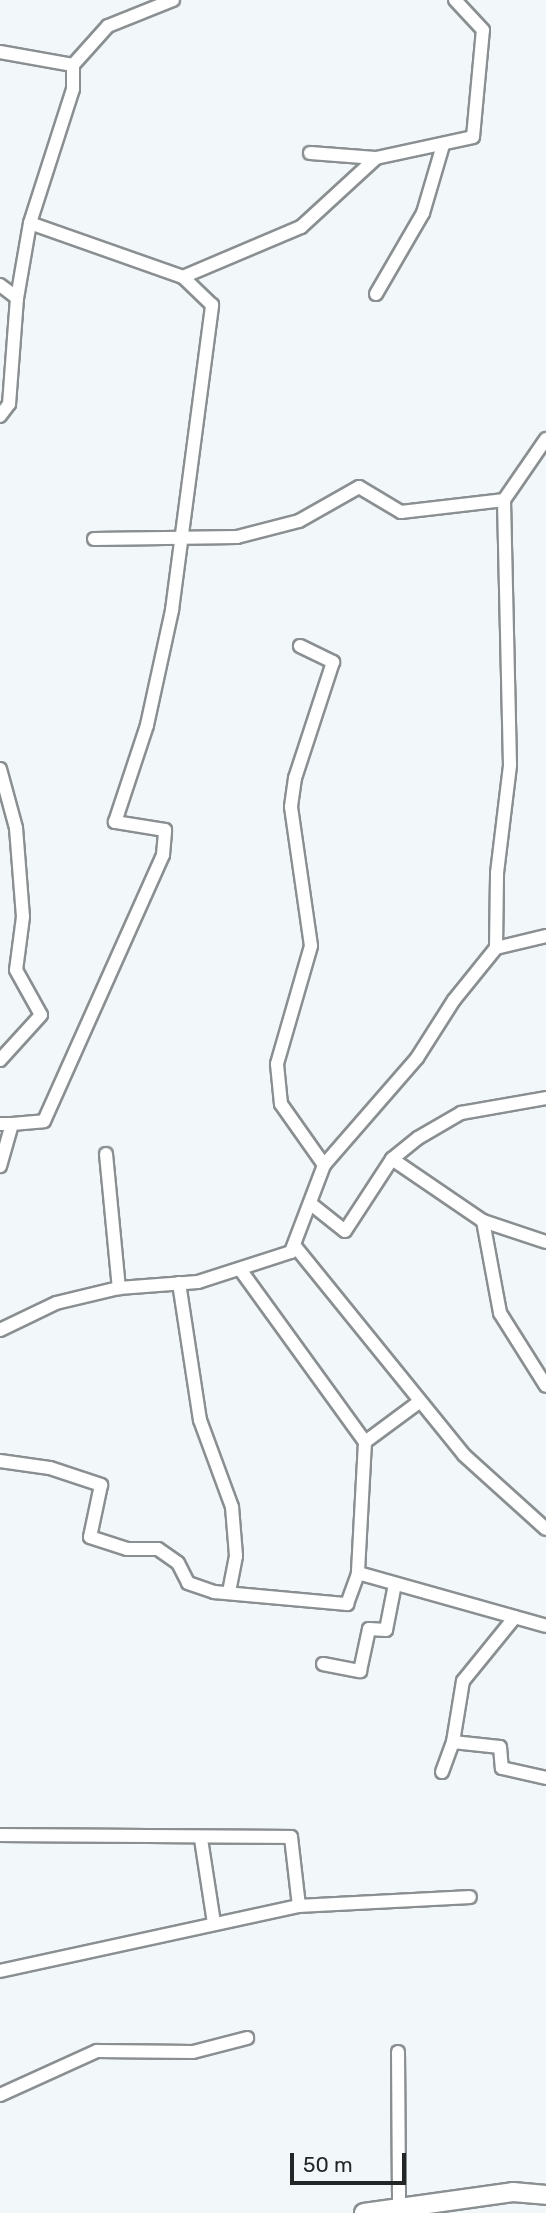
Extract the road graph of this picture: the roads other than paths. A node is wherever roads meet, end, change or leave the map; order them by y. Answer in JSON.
{"nodes":[{"id":1,"x":173,"y":0,"type":"edge"},
{"id":2,"x":455,"y":0,"type":"edge"},
{"id":3,"x":0,"y":52,"type":"edge"},
{"id":4,"x":73,"y":65,"type":"junction"},
{"id":5,"x":443,"y":145,"type":"junction"},
{"id":6,"x":310,"y":153,"type":"dead end"},
{"id":7,"x":376,"y":158,"type":"junction"},
{"id":8,"x":30,"y":223,"type":"junction"},
{"id":9,"x":183,"y":276,"type":"junction"},
{"id":10,"x":0,"y":285,"type":"edge"},
{"id":11,"x":376,"y":294,"type":"dead end"},
{"id":12,"x":17,"y":299,"type":"junction"},
{"id":13,"x":0,"y":416,"type":"edge"},
{"id":14,"x":546,"y":439,"type":"edge"},
{"id":15,"x":504,"y":500,"type":"junction"},
{"id":16,"x":94,"y":539,"type":"dead end"},
{"id":17,"x":182,"y":540,"type":"junction"},
{"id":18,"x":300,"y":646,"type":"dead end"},
{"id":19,"x":0,"y":769,"type":"edge"},
{"id":20,"x":546,"y":936,"type":"edge"},
{"id":21,"x":496,"y":948,"type":"junction"},
{"id":22,"x":0,"y":1060,"type":"edge"},
{"id":23,"x":546,"y":1098,"type":"edge"},
{"id":24,"x":6,"y":1124,"type":"edge"},
{"id":25,"x":106,"y":1154,"type":"dead end"},
{"id":26,"x":392,"y":1158,"type":"junction"},
{"id":27,"x":324,"y":1165,"type":"junction"},
{"id":28,"x":0,"y":1166,"type":"edge"},
{"id":29,"x":311,"y":1204,"type":"junction"},
{"id":30,"x":483,"y":1221,"type":"junction"},
{"id":31,"x":546,"y":1242,"type":"edge"},
{"id":32,"x":294,"y":1245,"type":"junction"},
{"id":33,"x":242,"y":1272,"type":"junction"},
{"id":34,"x":179,"y":1283,"type":"junction"},
{"id":35,"x":119,"y":1288,"type":"junction"},
{"id":36,"x":1,"y":1325,"type":"edge"},
{"id":37,"x":546,"y":1386,"type":"edge"},
{"id":38,"x":419,"y":1402,"type":"junction"},
{"id":39,"x":365,"y":1441,"type":"junction"},
{"id":40,"x":0,"y":1461,"type":"edge"},
{"id":41,"x":546,"y":1529,"type":"edge"},
{"id":42,"x":358,"y":1573,"type":"junction"},
{"id":43,"x":395,"y":1584,"type":"junction"},
{"id":44,"x":229,"y":1592,"type":"junction"},
{"id":45,"x":515,"y":1617,"type":"junction"},
{"id":46,"x":546,"y":1626,"type":"edge"},
{"id":47,"x":323,"y":1664,"type":"dead end"},
{"id":48,"x":453,"y":1742,"type":"junction"},
{"id":49,"x":442,"y":1772,"type":"dead end"},
{"id":50,"x":546,"y":1778,"type":"edge"},
{"id":51,"x":0,"y":1835,"type":"edge"},
{"id":52,"x":201,"y":1839,"type":"junction"},
{"id":53,"x":470,"y":1897,"type":"dead end"},
{"id":54,"x":299,"y":1906,"type":"junction"},
{"id":55,"x":214,"y":1923,"type":"junction"},
{"id":56,"x":0,"y":1971,"type":"edge"},
{"id":57,"x":247,"y":2038,"type":"dead end"},
{"id":58,"x":398,"y":2052,"type":"dead end"},
{"id":59,"x":0,"y":2095,"type":"edge"},
{"id":60,"x":546,"y":2195,"type":"edge"},
{"id":61,"x":399,"y":2205,"type":"junction"},
{"id":62,"x":365,"y":2213,"type":"edge"}],
"edges":[{"from":1,"to":4,"type":"street"},
{"from":2,"to":5,"type":"street"},
{"from":3,"to":4,"type":"street"},
{"from":4,"to":8,"type":"street"},
{"from":5,"to":7,"type":"street"},
{"from":5,"to":11,"type":"street"},
{"from":6,"to":7,"type":"street"},
{"from":7,"to":9,"type":"street"},
{"from":8,"to":9,"type":"street"},
{"from":8,"to":12,"type":"street"},
{"from":9,"to":17,"type":"street"},
{"from":10,"to":12,"type":"street"},
{"from":12,"to":13,"type":"street"},
{"from":14,"to":15,"type":"street"},
{"from":15,"to":17,"type":"street"},
{"from":15,"to":21,"type":"street"},
{"from":16,"to":17,"type":"street"},
{"from":17,"to":24,"type":"street"},
{"from":18,"to":27,"type":"street"},
{"from":19,"to":22,"type":"street"},
{"from":20,"to":21,"type":"street"},
{"from":21,"to":27,"type":"street"},
{"from":23,"to":26,"type":"street"},
{"from":24,"to":28,"type":"street"},
{"from":25,"to":35,"type":"street"},
{"from":26,"to":29,"type":"street"},
{"from":26,"to":30,"type":"street"},
{"from":27,"to":29,"type":"street"},
{"from":29,"to":32,"type":"street"},
{"from":30,"to":31,"type":"street"},
{"from":30,"to":37,"type":"street"},
{"from":32,"to":33,"type":"street"},
{"from":32,"to":38,"type":"street"},
{"from":33,"to":34,"type":"street"},
{"from":33,"to":39,"type":"street"},
{"from":34,"to":35,"type":"street"},
{"from":34,"to":44,"type":"street"},
{"from":35,"to":36,"type":"street"},
{"from":38,"to":39,"type":"street"},
{"from":38,"to":41,"type":"street"},
{"from":39,"to":42,"type":"street"},
{"from":40,"to":44,"type":"street"},
{"from":42,"to":43,"type":"street"},
{"from":42,"to":44,"type":"street"},
{"from":43,"to":45,"type":"street"},
{"from":43,"to":47,"type":"street"},
{"from":45,"to":46,"type":"street"},
{"from":45,"to":48,"type":"street"},
{"from":48,"to":49,"type":"street"},
{"from":48,"to":50,"type":"street"},
{"from":51,"to":52,"type":"street"},
{"from":52,"to":54,"type":"street"},
{"from":52,"to":55,"type":"street"},
{"from":53,"to":54,"type":"street"},
{"from":54,"to":55,"type":"street"},
{"from":55,"to":56,"type":"street"},
{"from":57,"to":59,"type":"street"},
{"from":58,"to":61,"type":"street"},
{"from":60,"to":61,"type":"main road"},
{"from":61,"to":62,"type":"main road"}]}
